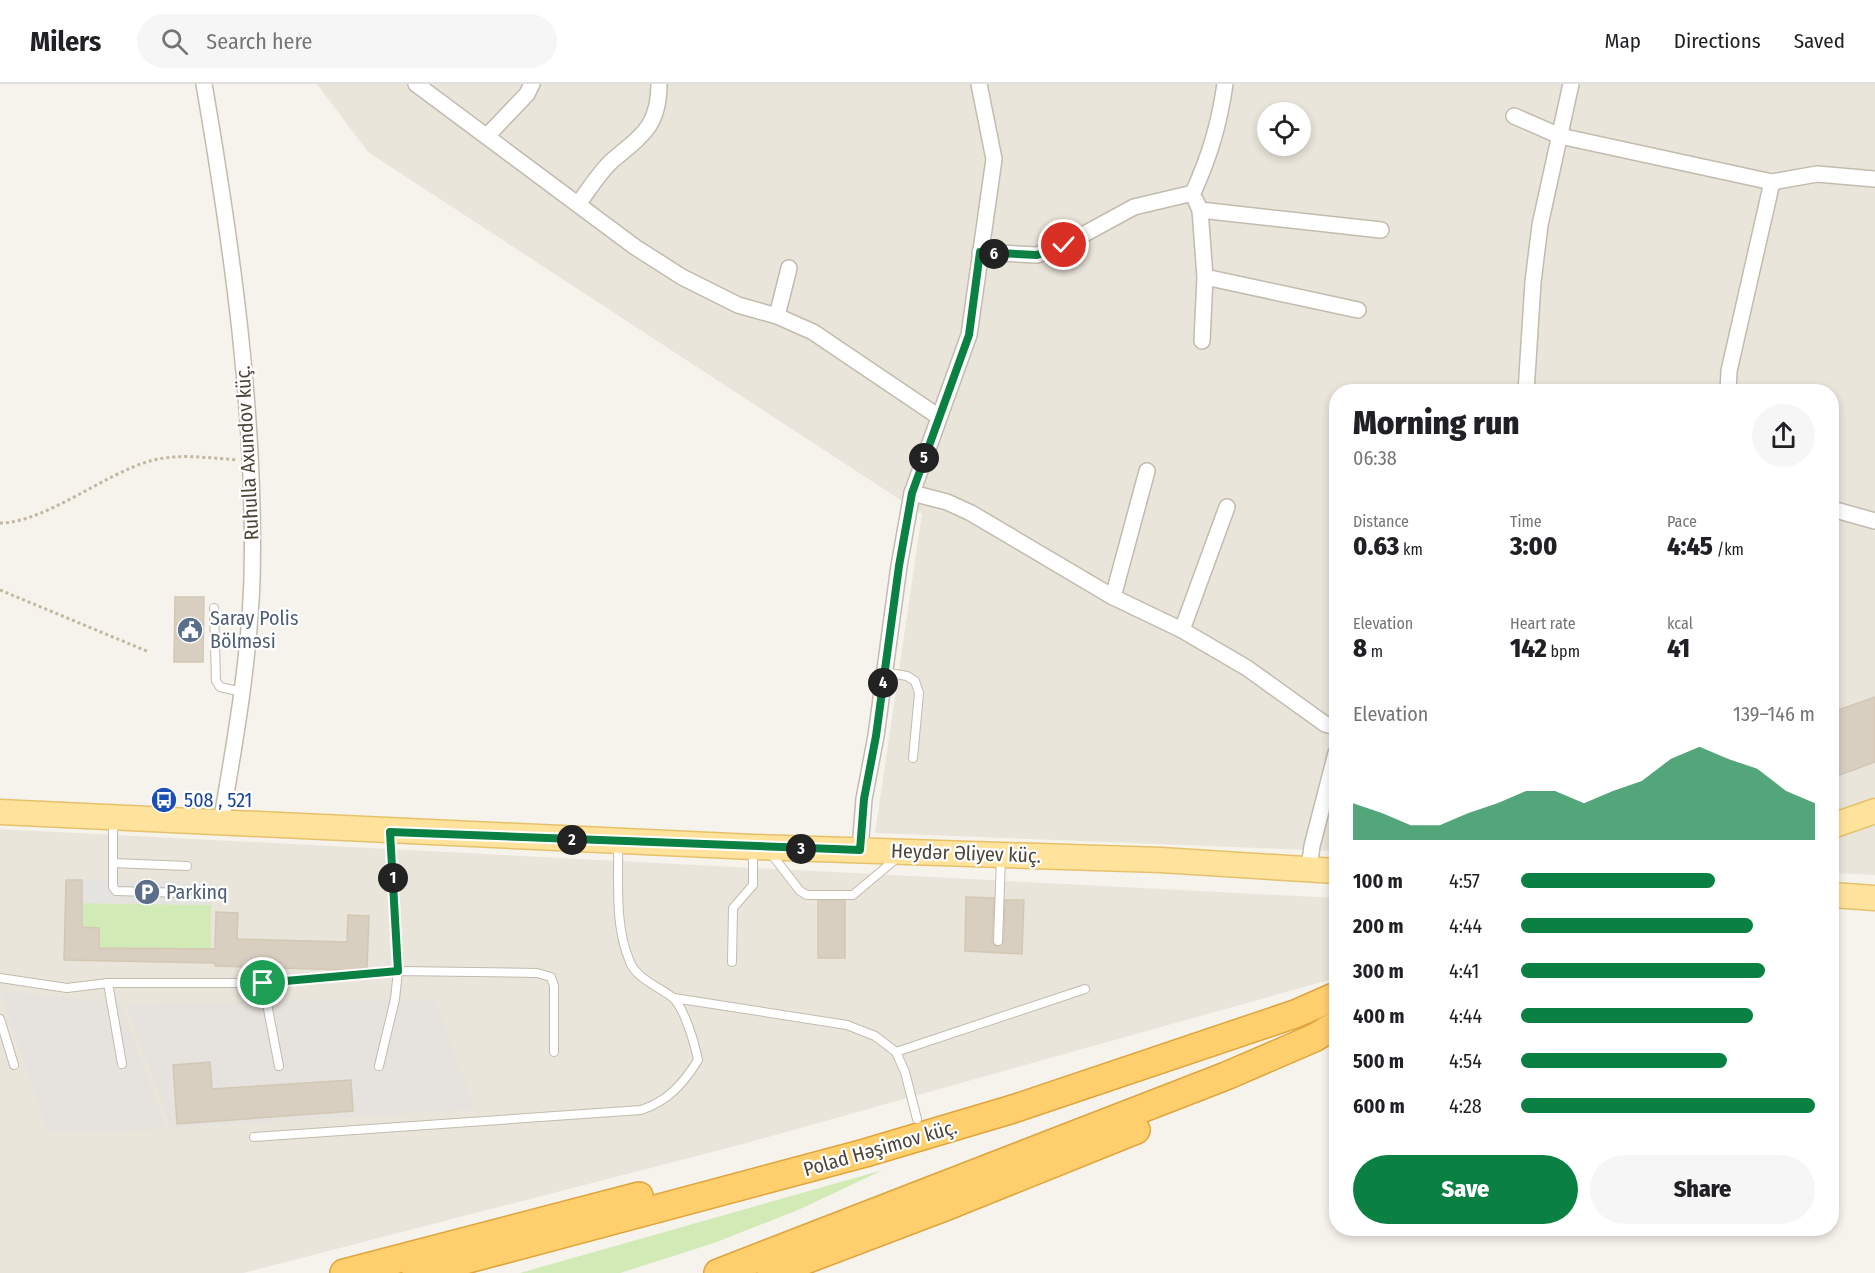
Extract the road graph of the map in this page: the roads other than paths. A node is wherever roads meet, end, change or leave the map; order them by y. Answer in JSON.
{"nodes":[{"id":1,"x":204,"y":84,"type":"edge"},
{"id":2,"x":416,"y":84,"type":"edge"},
{"id":3,"x":532,"y":84,"type":"edge"},
{"id":4,"x":659,"y":84,"type":"edge"},
{"id":5,"x":979,"y":84,"type":"edge"},
{"id":6,"x":1225,"y":84,"type":"edge"},
{"id":7,"x":1571,"y":84,"type":"edge"},
{"id":8,"x":1514,"y":116,"type":"dead end"},
{"id":9,"x":487,"y":136,"type":"junction"},
{"id":10,"x":1560,"y":136,"type":"junction"},
{"id":11,"x":1875,"y":179,"type":"edge"},
{"id":12,"x":1772,"y":183,"type":"junction"},
{"id":13,"x":1193,"y":193,"type":"junction"},
{"id":14,"x":579,"y":203,"type":"junction"},
{"id":15,"x":1200,"y":210,"type":"junction"},
{"id":16,"x":1381,"y":231,"type":"dead end"},
{"id":17,"x":980,"y":252,"type":"junction"},
{"id":18,"x":789,"y":268,"type":"dead end"},
{"id":19,"x":1205,"y":277,"type":"junction"},
{"id":20,"x":1358,"y":310,"type":"dead end"},
{"id":21,"x":777,"y":316,"type":"junction"},
{"id":22,"x":1202,"y":341,"type":"dead end"},
{"id":23,"x":1527,"y":384,"type":"edge"},
{"id":24,"x":1728,"y":384,"type":"edge"},
{"id":25,"x":939,"y":417,"type":"junction"},
{"id":26,"x":1147,"y":471,"type":"dead end"},
{"id":27,"x":912,"y":493,"type":"junction"},
{"id":28,"x":1227,"y":507,"type":"dead end"},
{"id":29,"x":1839,"y":511,"type":"edge"},
{"id":30,"x":1875,"y":521,"type":"edge"},
{"id":31,"x":1113,"y":597,"type":"junction"},
{"id":32,"x":214,"y":608,"type":"dead end"},
{"id":33,"x":1182,"y":630,"type":"junction"},
{"id":34,"x":884,"y":672,"type":"junction"},
{"id":35,"x":243,"y":692,"type":"junction"},
{"id":36,"x":1329,"y":725,"type":"edge"},
{"id":37,"x":913,"y":758,"type":"dead end"},
{"id":38,"x":1875,"y":811,"type":"edge"},
{"id":39,"x":0,"y":812,"type":"edge"},
{"id":40,"x":113,"y":818,"type":"junction"},
{"id":41,"x":221,"y":823,"type":"junction"},
{"id":42,"x":1839,"y":824,"type":"edge"},
{"id":43,"x":390,"y":832,"type":"junction"},
{"id":44,"x":1329,"y":834,"type":"edge"},
{"id":45,"x":618,"y":842,"type":"junction"},
{"id":46,"x":759,"y":848,"type":"junction"},
{"id":47,"x":860,"y":850,"type":"junction"},
{"id":48,"x":904,"y":851,"type":"junction"},
{"id":49,"x":1001,"y":854,"type":"junction"},
{"id":50,"x":113,"y":863,"type":"junction"},
{"id":51,"x":187,"y":866,"type":"dead end"},
{"id":52,"x":1326,"y":869,"type":"edge"},
{"id":53,"x":187,"y":893,"type":"dead end"},
{"id":54,"x":1839,"y":895,"type":"edge"},
{"id":55,"x":1875,"y":898,"type":"edge"},
{"id":56,"x":1839,"y":906,"type":"edge"},
{"id":57,"x":1875,"y":906,"type":"edge"},
{"id":58,"x":998,"y":941,"type":"dead end"},
{"id":59,"x":732,"y":962,"type":"dead end"},
{"id":60,"x":398,"y":971,"type":"junction"},
{"id":61,"x":0,"y":978,"type":"edge"},
{"id":62,"x":108,"y":983,"type":"junction"},
{"id":63,"x":263,"y":983,"type":"junction"},
{"id":64,"x":1084,"y":989,"type":"dead end"},
{"id":65,"x":674,"y":998,"type":"junction"},
{"id":66,"x":1329,"y":999,"type":"edge"},
{"id":67,"x":0,"y":1018,"type":"edge"},
{"id":68,"x":1325,"y":1031,"type":"edge"},
{"id":69,"x":1216,"y":1040,"type":"junction"},
{"id":70,"x":554,"y":1052,"type":"dead end"},
{"id":71,"x":896,"y":1052,"type":"junction"},
{"id":72,"x":122,"y":1064,"type":"dead end"},
{"id":73,"x":14,"y":1065,"type":"dead end"},
{"id":74,"x":279,"y":1066,"type":"dead end"},
{"id":75,"x":379,"y":1066,"type":"dead end"},
{"id":76,"x":917,"y":1119,"type":"junction"},
{"id":77,"x":254,"y":1137,"type":"dead end"},
{"id":78,"x":545,"y":1240,"type":"junction"},
{"id":79,"x":344,"y":1273,"type":"edge"},
{"id":80,"x":416,"y":1273,"type":"edge"},
{"id":81,"x":450,"y":1273,"type":"edge"},
{"id":82,"x":718,"y":1273,"type":"edge"},
{"id":83,"x":771,"y":1273,"type":"edge"}],
"edges":[{"from":1,"to":35,"type":"street","name":"Ruhulla Axundov küç."},
{"from":2,"to":9,"type":"street"},
{"from":3,"to":9,"type":"street"},
{"from":4,"to":14,"type":"street"},
{"from":5,"to":17,"type":"street"},
{"from":6,"to":13,"type":"street"},
{"from":7,"to":10,"type":"street"},
{"from":8,"to":10,"type":"street"},
{"from":9,"to":14,"type":"street"},
{"from":10,"to":12,"type":"street"},
{"from":10,"to":23,"type":"street"},
{"from":11,"to":12,"type":"street"},
{"from":12,"to":24,"type":"street"},
{"from":13,"to":15,"type":"street"},
{"from":13,"to":17,"type":"street"},
{"from":14,"to":21,"type":"street"},
{"from":15,"to":16,"type":"street"},
{"from":15,"to":19,"type":"street"},
{"from":17,"to":25,"type":"street"},
{"from":18,"to":21,"type":"street"},
{"from":19,"to":20,"type":"street"},
{"from":19,"to":22,"type":"street"},
{"from":21,"to":25,"type":"street"},
{"from":25,"to":27,"type":"street"},
{"from":26,"to":31,"type":"street"},
{"from":27,"to":31,"type":"street"},
{"from":27,"to":34,"type":"street"},
{"from":28,"to":33,"type":"street"},
{"from":29,"to":30,"type":"street"},
{"from":31,"to":33,"type":"street"},
{"from":32,"to":35,"type":"lane"},
{"from":33,"to":36,"type":"street"},
{"from":34,"to":37,"type":"lane"},
{"from":34,"to":47,"type":"street"},
{"from":35,"to":41,"type":"street","name":"Ruhulla Axundov küç."},
{"from":38,"to":42,"type":"main road"},
{"from":39,"to":40,"type":"main road","name":"Heydər Əliyev küç."},
{"from":40,"to":41,"type":"main road","name":"Heydər Əliyev küç."},
{"from":40,"to":50,"type":"lane"},
{"from":41,"to":43,"type":"main road","name":"Heydər Əliyev küç."},
{"from":43,"to":45,"type":"main road","name":"Heydər Əliyev küç."},
{"from":43,"to":60,"type":"lane"},
{"from":44,"to":52,"type":"street"},
{"from":45,"to":46,"type":"main road","name":"Heydər Əliyev küç."},
{"from":45,"to":65,"type":"lane"},
{"from":46,"to":47,"type":"main road","name":"Heydər Əliyev küç."},
{"from":46,"to":48,"type":"lane"},
{"from":46,"to":59,"type":"lane"},
{"from":47,"to":48,"type":"main road","name":"Heydər Əliyev küç."},
{"from":48,"to":49,"type":"main road","name":"Heydər Əliyev küç."},
{"from":49,"to":52,"type":"main road","name":"Heydər Əliyev küç."},
{"from":49,"to":58,"type":"lane"},
{"from":50,"to":51,"type":"lane"},
{"from":50,"to":53,"type":"lane"},
{"from":54,"to":55,"type":"main road"},
{"from":56,"to":57,"type":"main road"},
{"from":60,"to":63,"type":"lane"},
{"from":60,"to":70,"type":"lane"},
{"from":60,"to":75,"type":"lane"},
{"from":61,"to":62,"type":"lane"},
{"from":62,"to":63,"type":"lane"},
{"from":62,"to":72,"type":"lane"},
{"from":63,"to":74,"type":"lane"},
{"from":64,"to":71,"type":"lane"},
{"from":65,"to":71,"type":"lane"},
{"from":65,"to":77,"type":"lane"},
{"from":66,"to":69,"type":"highway","name":"Polad Həşimov küç."},
{"from":67,"to":73,"type":"lane"},
{"from":68,"to":82,"type":"highway"},
{"from":68,"to":83,"type":"highway"},
{"from":69,"to":76,"type":"highway"},
{"from":69,"to":78,"type":"highway","name":"Polad Həşimov küç."},
{"from":71,"to":76,"type":"lane"},
{"from":76,"to":79,"type":"highway"},
{"from":78,"to":80,"type":"highway","name":"Polad Həşimov küç."},
{"from":78,"to":81,"type":"highway"}]}
